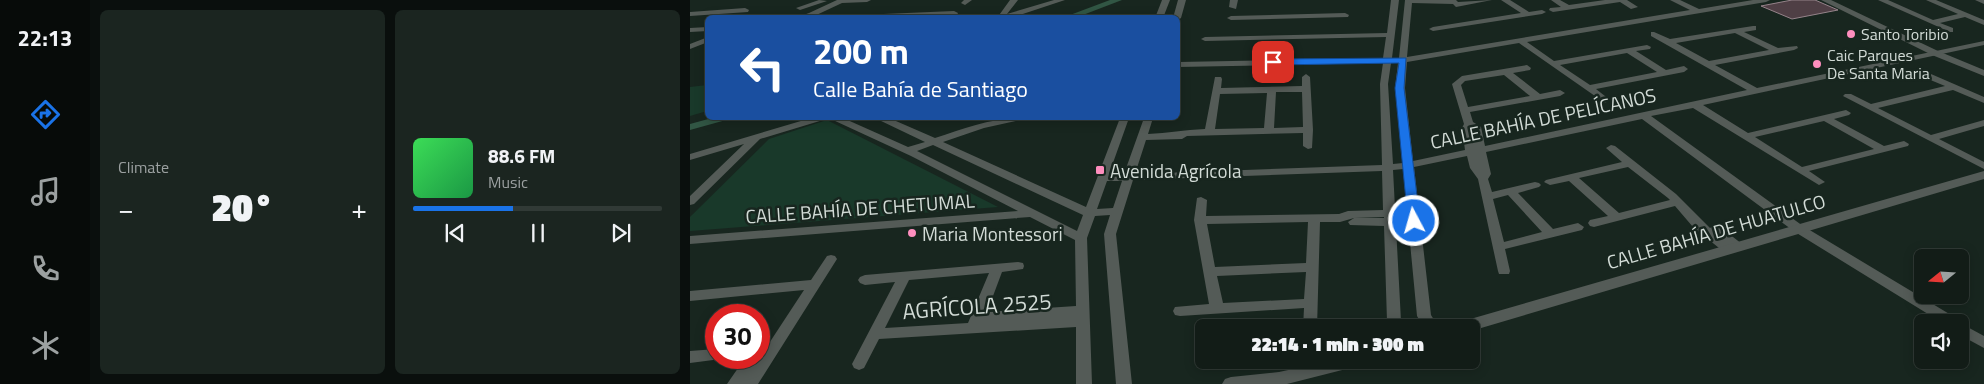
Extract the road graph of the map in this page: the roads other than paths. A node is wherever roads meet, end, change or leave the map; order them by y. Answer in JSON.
{"nodes":[{"id":1,"x":751,"y":0,"type":"edge"},
{"id":2,"x":802,"y":0,"type":"edge"},
{"id":3,"x":825,"y":0,"type":"edge"},
{"id":4,"x":868,"y":0,"type":"edge"},
{"id":5,"x":1014,"y":0,"type":"edge"},
{"id":6,"x":1059,"y":0,"type":"edge"},
{"id":7,"x":1166,"y":0,"type":"edge"},
{"id":8,"x":1182,"y":0,"type":"edge"},
{"id":9,"x":1395,"y":0,"type":"edge"},
{"id":10,"x":1409,"y":0,"type":"edge"},
{"id":11,"x":1488,"y":0,"type":"edge"},
{"id":12,"x":1505,"y":0,"type":"edge"},
{"id":13,"x":1555,"y":0,"type":"edge"},
{"id":14,"x":1620,"y":0,"type":"edge"},
{"id":15,"x":1674,"y":0,"type":"edge"},
{"id":16,"x":1724,"y":0,"type":"edge"},
{"id":17,"x":1766,"y":0,"type":"edge"},
{"id":18,"x":1825,"y":0,"type":"edge"},
{"id":19,"x":1834,"y":0,"type":"edge"},
{"id":20,"x":1882,"y":0,"type":"edge"},
{"id":21,"x":1930,"y":0,"type":"edge"},
{"id":22,"x":1979,"y":0,"type":"edge"},
{"id":23,"x":842,"y":1,"type":"edge"},
{"id":24,"x":1984,"y":2,"type":"edge"},
{"id":25,"x":812,"y":3,"type":"edge"},
{"id":26,"x":965,"y":3,"type":"edge"},
{"id":27,"x":1455,"y":3,"type":"edge"},
{"id":28,"x":1736,"y":3,"type":"edge"},
{"id":29,"x":1634,"y":7,"type":"dead end"},
{"id":30,"x":800,"y":8,"type":"junction"},
{"id":31,"x":1568,"y":8,"type":"junction"},
{"id":32,"x":1553,"y":10,"type":"dead end"},
{"id":33,"x":1542,"y":12,"type":"dead end"},
{"id":34,"x":1697,"y":12,"type":"junction"},
{"id":35,"x":743,"y":13,"type":"edge"},
{"id":36,"x":690,"y":14,"type":"edge"},
{"id":37,"x":1527,"y":14,"type":"junction"},
{"id":38,"x":798,"y":15,"type":"edge"},
{"id":39,"x":808,"y":15,"type":"edge"},
{"id":40,"x":811,"y":15,"type":"edge"},
{"id":41,"x":952,"y":15,"type":"edge"},
{"id":42,"x":1003,"y":15,"type":"edge"},
{"id":43,"x":1011,"y":15,"type":"edge"},
{"id":44,"x":1161,"y":15,"type":"edge"},
{"id":45,"x":1178,"y":15,"type":"edge"},
{"id":46,"x":1232,"y":15,"type":"edge"},
{"id":47,"x":1966,"y":15,"type":"junction"},
{"id":48,"x":1932,"y":22,"type":"junction"},
{"id":49,"x":1984,"y":23,"type":"edge"},
{"id":50,"x":1456,"y":25,"type":"junction"},
{"id":51,"x":1753,"y":28,"type":"dead end"},
{"id":52,"x":705,"y":29,"type":"edge"},
{"id":53,"x":1433,"y":29,"type":"dead end"},
{"id":54,"x":690,"y":30,"type":"edge"},
{"id":55,"x":1950,"y":30,"type":"dead end"},
{"id":56,"x":1736,"y":31,"type":"junction"},
{"id":57,"x":1391,"y":33,"type":"junction"},
{"id":58,"x":1654,"y":34,"type":"dead end"},
{"id":59,"x":1339,"y":35,"type":"junction"},
{"id":60,"x":1205,"y":38,"type":"dead end"},
{"id":61,"x":705,"y":40,"type":"edge"},
{"id":62,"x":1524,"y":40,"type":"junction"},
{"id":63,"x":1669,"y":42,"type":"junction"},
{"id":64,"x":1982,"y":44,"type":"edge"},
{"id":65,"x":690,"y":47,"type":"edge"},
{"id":66,"x":1647,"y":47,"type":"dead end"},
{"id":67,"x":1794,"y":48,"type":"dead end"},
{"id":68,"x":1628,"y":50,"type":"junction"},
{"id":69,"x":1777,"y":51,"type":"junction"},
{"id":70,"x":1939,"y":52,"type":"junction"},
{"id":71,"x":1387,"y":60,"type":"junction"},
{"id":72,"x":1403,"y":60,"type":"junction"},
{"id":73,"x":1558,"y":63,"type":"junction"},
{"id":74,"x":1180,"y":64,"type":"edge"},
{"id":75,"x":1711,"y":64,"type":"junction"},
{"id":76,"x":1527,"y":68,"type":"dead end"},
{"id":77,"x":1984,"y":68,"type":"edge"},
{"id":78,"x":1684,"y":69,"type":"dead end"},
{"id":79,"x":1506,"y":72,"type":"junction"},
{"id":80,"x":1665,"y":73,"type":"junction"},
{"id":81,"x":1984,"y":73,"type":"edge"},
{"id":82,"x":1931,"y":76,"type":"dead end"},
{"id":83,"x":1306,"y":77,"type":"dead end"},
{"id":84,"x":1218,"y":79,"type":"dead end"},
{"id":85,"x":1954,"y":87,"type":"junction"},
{"id":86,"x":1589,"y":88,"type":"junction"},
{"id":87,"x":1306,"y":89,"type":"junction"},
{"id":88,"x":1272,"y":90,"type":"junction"},
{"id":89,"x":1759,"y":90,"type":"junction"},
{"id":90,"x":1216,"y":91,"type":"junction"},
{"id":91,"x":1560,"y":93,"type":"dead end"},
{"id":92,"x":1848,"y":96,"type":"dead end"},
{"id":93,"x":1538,"y":97,"type":"junction"},
{"id":94,"x":1605,"y":100,"type":"dead end"},
{"id":95,"x":1984,"y":100,"type":"edge"},
{"id":96,"x":1697,"y":103,"type":"junction"},
{"id":97,"x":1870,"y":108,"type":"junction"},
{"id":98,"x":1465,"y":110,"type":"junction"},
{"id":99,"x":1846,"y":113,"type":"dead end"},
{"id":100,"x":1642,"y":115,"type":"junction"},
{"id":101,"x":1825,"y":118,"type":"junction"},
{"id":102,"x":813,"y":120,"type":"edge"},
{"id":103,"x":840,"y":120,"type":"edge"},
{"id":104,"x":886,"y":120,"type":"edge"},
{"id":105,"x":1005,"y":120,"type":"edge"},
{"id":106,"x":1123,"y":120,"type":"edge"},
{"id":107,"x":1147,"y":120,"type":"edge"},
{"id":108,"x":1984,"y":123,"type":"edge"},
{"id":109,"x":1308,"y":130,"type":"junction"},
{"id":110,"x":1269,"y":131,"type":"junction"},
{"id":111,"x":1210,"y":132,"type":"junction"},
{"id":112,"x":1143,"y":135,"type":"junction"},
{"id":113,"x":757,"y":136,"type":"junction"},
{"id":114,"x":1748,"y":136,"type":"junction"},
{"id":115,"x":1934,"y":138,"type":"junction"},
{"id":116,"x":938,"y":144,"type":"junction"},
{"id":117,"x":1904,"y":144,"type":"dead end"},
{"id":118,"x":1308,"y":146,"type":"dead end"},
{"id":119,"x":1611,"y":148,"type":"dead end"},
{"id":120,"x":1882,"y":149,"type":"junction"},
{"id":121,"x":1476,"y":150,"type":"junction"},
{"id":122,"x":911,"y":153,"type":"junction"},
{"id":123,"x":690,"y":157,"type":"edge"},
{"id":124,"x":1984,"y":160,"type":"edge"},
{"id":125,"x":1630,"y":163,"type":"junction"},
{"id":126,"x":1409,"y":165,"type":"junction"},
{"id":127,"x":1984,"y":166,"type":"edge"},
{"id":128,"x":1388,"y":168,"type":"junction"},
{"id":129,"x":1800,"y":170,"type":"junction"},
{"id":130,"x":1984,"y":175,"type":"edge"},
{"id":131,"x":1129,"y":177,"type":"junction"},
{"id":132,"x":1571,"y":177,"type":"junction"},
{"id":133,"x":1102,"y":178,"type":"junction"},
{"id":134,"x":1550,"y":182,"type":"dead end"},
{"id":135,"x":1819,"y":182,"type":"dead end"},
{"id":136,"x":1535,"y":185,"type":"dead end"},
{"id":137,"x":1510,"y":191,"type":"junction"},
{"id":138,"x":1487,"y":196,"type":"junction"},
{"id":139,"x":1200,"y":200,"type":"dead end"},
{"id":140,"x":690,"y":202,"type":"edge"},
{"id":141,"x":1677,"y":202,"type":"junction"},
{"id":142,"x":1116,"y":211,"type":"junction"},
{"id":143,"x":1033,"y":213,"type":"junction"},
{"id":144,"x":1089,"y":213,"type":"junction"},
{"id":145,"x":1616,"y":217,"type":"junction"},
{"id":146,"x":1314,"y":218,"type":"junction"},
{"id":147,"x":1389,"y":218,"type":"junction"},
{"id":148,"x":1200,"y":220,"type":"junction"},
{"id":149,"x":1594,"y":223,"type":"dead end"},
{"id":150,"x":1578,"y":227,"type":"dead end"},
{"id":151,"x":1799,"y":229,"type":"junction"},
{"id":152,"x":1551,"y":234,"type":"junction"},
{"id":153,"x":1081,"y":238,"type":"junction"},
{"id":154,"x":690,"y":240,"type":"edge"},
{"id":155,"x":1498,"y":247,"type":"junction"},
{"id":156,"x":1733,"y":248,"type":"junction"},
{"id":157,"x":831,"y":259,"type":"dead end"},
{"id":158,"x":1018,"y":266,"type":"dead end"},
{"id":159,"x":1312,"y":267,"type":"junction"},
{"id":160,"x":997,"y":268,"type":"junction"},
{"id":161,"x":1210,"y":272,"type":"junction"},
{"id":162,"x":1504,"y":272,"type":"dead end"},
{"id":163,"x":905,"y":276,"type":"junction"},
{"id":164,"x":865,"y":280,"type":"dead end"},
{"id":165,"x":815,"y":284,"type":"junction"},
{"id":166,"x":690,"y":296,"type":"edge"},
{"id":167,"x":1311,"y":303,"type":"junction"},
{"id":168,"x":1217,"y":309,"type":"junction"},
{"id":169,"x":1180,"y":311,"type":"dead end"},
{"id":170,"x":1938,"y":314,"type":"edge"},
{"id":171,"x":1082,"y":316,"type":"junction"},
{"id":172,"x":1310,"y":319,"type":"edge"},
{"id":173,"x":1394,"y":319,"type":"edge"},
{"id":174,"x":1426,"y":319,"type":"edge"},
{"id":175,"x":1480,"y":322,"type":"edge"},
{"id":176,"x":975,"y":323,"type":"junction"},
{"id":177,"x":875,"y":334,"type":"junction"},
{"id":178,"x":1969,"y":334,"type":"edge"},
{"id":179,"x":1984,"y":343,"type":"edge"},
{"id":180,"x":770,"y":344,"type":"edge"},
{"id":181,"x":705,"y":356,"type":"edge"},
{"id":182,"x":690,"y":357,"type":"edge"},
{"id":183,"x":859,"y":364,"type":"dead end"},
{"id":184,"x":745,"y":369,"type":"edge"},
{"id":185,"x":757,"y":369,"type":"edge"},
{"id":186,"x":1328,"y":369,"type":"edge"},
{"id":187,"x":735,"y":384,"type":"edge"},
{"id":188,"x":750,"y":384,"type":"edge"},
{"id":189,"x":1084,"y":384,"type":"edge"},
{"id":190,"x":1124,"y":384,"type":"edge"},
{"id":191,"x":1231,"y":384,"type":"edge"}],
"edges":[{"from":1,"to":35,"type":"street"},
{"from":2,"to":30,"type":"street"},
{"from":3,"to":25,"type":"street"},
{"from":4,"to":23,"type":"street"},
{"from":5,"to":42,"type":"street"},
{"from":6,"to":43,"type":"street"},
{"from":7,"to":44,"type":"street"},
{"from":8,"to":45,"type":"street"},
{"from":9,"to":57,"type":"street"},
{"from":10,"to":27,"type":"street"},
{"from":10,"to":72,"type":"street"},
{"from":11,"to":27,"type":"street"},
{"from":12,"to":37,"type":"street"},
{"from":13,"to":31,"type":"street"},
{"from":14,"to":29,"type":"street"},
{"from":14,"to":31,"type":"street"},
{"from":15,"to":34,"type":"street"},
{"from":16,"to":28,"type":"street"},
{"from":17,"to":28,"type":"street"},
{"from":18,"to":70,"type":"street"},
{"from":19,"to":70,"type":"street"},
{"from":20,"to":48,"type":"street"},
{"from":21,"to":47,"type":"street"},
{"from":22,"to":24,"type":"street"},
{"from":23,"to":40,"type":"street"},
{"from":25,"to":30,"type":"street"},
{"from":25,"to":39,"type":"street"},
{"from":26,"to":41,"type":"street"},
{"from":27,"to":50,"type":"street"},
{"from":28,"to":34,"type":"street"},
{"from":30,"to":38,"type":"street"},
{"from":31,"to":32,"type":"street"},
{"from":33,"to":37,"type":"street"},
{"from":34,"to":62,"type":"street"},
{"from":35,"to":36,"type":"street"},
{"from":37,"to":50,"type":"street"},
{"from":46,"to":59,"type":"street"},
{"from":46,"to":59,"type":"street"},
{"from":46,"to":60,"type":"street"},
{"from":47,"to":48,"type":"street"},
{"from":47,"to":49,"type":"street"},
{"from":48,"to":55,"type":"street"},
{"from":50,"to":53,"type":"street"},
{"from":51,"to":56,"type":"street"},
{"from":52,"to":54,"type":"street"},
{"from":56,"to":63,"type":"street"},
{"from":56,"to":69,"type":"street"},
{"from":57,"to":59,"type":"street"},
{"from":57,"to":71,"type":"street"},
{"from":58,"to":63,"type":"street"},
{"from":61,"to":65,"type":"street"},
{"from":62,"to":72,"type":"street"},
{"from":62,"to":73,"type":"street"},
{"from":63,"to":75,"type":"street"},
{"from":64,"to":70,"type":"street","name":"CALLE BAHÍA DE PELÍCANOS"},
{"from":66,"to":68,"type":"street"},
{"from":67,"to":69,"type":"street"},
{"from":68,"to":73,"type":"street"},
{"from":68,"to":80,"type":"street"},
{"from":69,"to":75,"type":"street"},
{"from":70,"to":77,"type":"street"},
{"from":70,"to":81,"type":"street"},
{"from":70,"to":89,"type":"street","name":"CALLE BAHÍA DE PELÍCANOS"},
{"from":71,"to":72,"type":"street"},
{"from":71,"to":74,"type":"street"},
{"from":71,"to":128,"type":"street"},
{"from":72,"to":126,"type":"street"},
{"from":73,"to":86,"type":"street"},
{"from":75,"to":89,"type":"street"},
{"from":76,"to":79,"type":"street"},
{"from":78,"to":80,"type":"street"},
{"from":79,"to":93,"type":"street"},
{"from":79,"to":98,"type":"street"},
{"from":80,"to":86,"type":"street"},
{"from":82,"to":85,"type":"street"},
{"from":83,"to":87,"type":"street"},
{"from":84,"to":90,"type":"street"},
{"from":85,"to":95,"type":"street"},
{"from":85,"to":97,"type":"street"},
{"from":86,"to":94,"type":"street"},
{"from":87,"to":88,"type":"street"},
{"from":87,"to":109,"type":"street"},
{"from":88,"to":90,"type":"street"},
{"from":88,"to":110,"type":"street"},
{"from":89,"to":96,"type":"street","name":"CALLE BAHÍA DE PELÍCANOS"},
{"from":90,"to":111,"type":"street"},
{"from":91,"to":93,"type":"street"},
{"from":92,"to":97,"type":"street"},
{"from":93,"to":98,"type":"street"},
{"from":96,"to":100,"type":"street","name":"CALLE BAHÍA DE PELÍCANOS"},
{"from":96,"to":114,"type":"street"},
{"from":97,"to":115,"type":"street"},
{"from":98,"to":121,"type":"street"},
{"from":99,"to":101,"type":"street"},
{"from":100,"to":121,"type":"street","name":"CALLE BAHÍA DE PELÍCANOS"},
{"from":100,"to":151,"type":"street"},
{"from":101,"to":114,"type":"street"},
{"from":101,"to":120,"type":"street"},
{"from":102,"to":113,"type":"street"},
{"from":103,"to":122,"type":"street"},
{"from":104,"to":116,"type":"street"},
{"from":105,"to":116,"type":"street"},
{"from":106,"to":133,"type":"street"},
{"from":107,"to":112,"type":"street"},
{"from":108,"to":115,"type":"street"},
{"from":109,"to":110,"type":"street"},
{"from":109,"to":118,"type":"street"},
{"from":110,"to":111,"type":"street"},
{"from":111,"to":112,"type":"street"},
{"from":112,"to":131,"type":"street"},
{"from":113,"to":123,"type":"street"},
{"from":113,"to":140,"type":"street"},
{"from":114,"to":129,"type":"street"},
{"from":115,"to":124,"type":"street"},
{"from":115,"to":127,"type":"street"},
{"from":116,"to":122,"type":"street"},
{"from":116,"to":144,"type":"street"},
{"from":117,"to":120,"type":"street"},
{"from":119,"to":125,"type":"street"},
{"from":120,"to":129,"type":"street"},
{"from":121,"to":126,"type":"street","name":"CALLE BAHÍA DE PELÍCANOS"},
{"from":121,"to":138,"type":"street"},
{"from":122,"to":143,"type":"street"},
{"from":125,"to":132,"type":"street"},
{"from":125,"to":141,"type":"street"},
{"from":126,"to":128,"type":"street","name":"CALLE BAHÍA DE PELÍCANOS"},
{"from":126,"to":174,"type":"street"},
{"from":128,"to":131,"type":"street","name":"CALLE BAHÍA DE PELÍCANOS"},
{"from":128,"to":147,"type":"street"},
{"from":129,"to":135,"type":"street"},
{"from":130,"to":151,"type":"street","name":"CALLE BAHÍA DE HUATULCO"},
{"from":131,"to":133,"type":"street","name":"CALLE BAHÍA DE PELÍCANOS"},
{"from":131,"to":142,"type":"street"},
{"from":132,"to":134,"type":"street"},
{"from":132,"to":145,"type":"street"},
{"from":133,"to":144,"type":"street"},
{"from":136,"to":137,"type":"street"},
{"from":137,"to":138,"type":"street"},
{"from":137,"to":152,"type":"street"},
{"from":138,"to":155,"type":"street"},
{"from":139,"to":148,"type":"street"},
{"from":141,"to":145,"type":"street"},
{"from":141,"to":156,"type":"street"},
{"from":142,"to":144,"type":"street"},
{"from":142,"to":190,"type":"street"},
{"from":143,"to":153,"type":"street"},
{"from":143,"to":154,"type":"street","name":"CALLE BAHÍA DE CHETUMAL"},
{"from":144,"to":153,"type":"street"},
{"from":145,"to":149,"type":"street"},
{"from":146,"to":147,"type":"street"},
{"from":146,"to":148,"type":"street"},
{"from":146,"to":159,"type":"street"},
{"from":147,"to":173,"type":"street"},
{"from":148,"to":161,"type":"street"},
{"from":150,"to":152,"type":"street"},
{"from":151,"to":156,"type":"street","name":"CALLE BAHÍA DE HUATULCO"},
{"from":151,"to":170,"type":"street"},
{"from":152,"to":155,"type":"street"},
{"from":153,"to":171,"type":"street"},
{"from":155,"to":162,"type":"street"},
{"from":156,"to":175,"type":"street","name":"CALLE BAHÍA DE HUATULCO"},
{"from":157,"to":165,"type":"street"},
{"from":158,"to":160,"type":"street"},
{"from":159,"to":161,"type":"street"},
{"from":159,"to":167,"type":"street"},
{"from":160,"to":163,"type":"street"},
{"from":160,"to":176,"type":"street"},
{"from":161,"to":168,"type":"street"},
{"from":163,"to":164,"type":"street"},
{"from":163,"to":177,"type":"street"},
{"from":165,"to":166,"type":"street"},
{"from":165,"to":180,"type":"street"},
{"from":167,"to":168,"type":"street"},
{"from":167,"to":172,"type":"street"},
{"from":168,"to":169,"type":"street"},
{"from":171,"to":176,"type":"street","name":"AGRÍCOLA 2525"},
{"from":171,"to":189,"type":"street"},
{"from":176,"to":177,"type":"street","name":"AGRÍCOLA 2525"},
{"from":177,"to":183,"type":"street"},
{"from":178,"to":179,"type":"street"},
{"from":181,"to":182,"type":"street"},
{"from":184,"to":187,"type":"street"},
{"from":185,"to":188,"type":"street"},
{"from":186,"to":191,"type":"street"}]}
